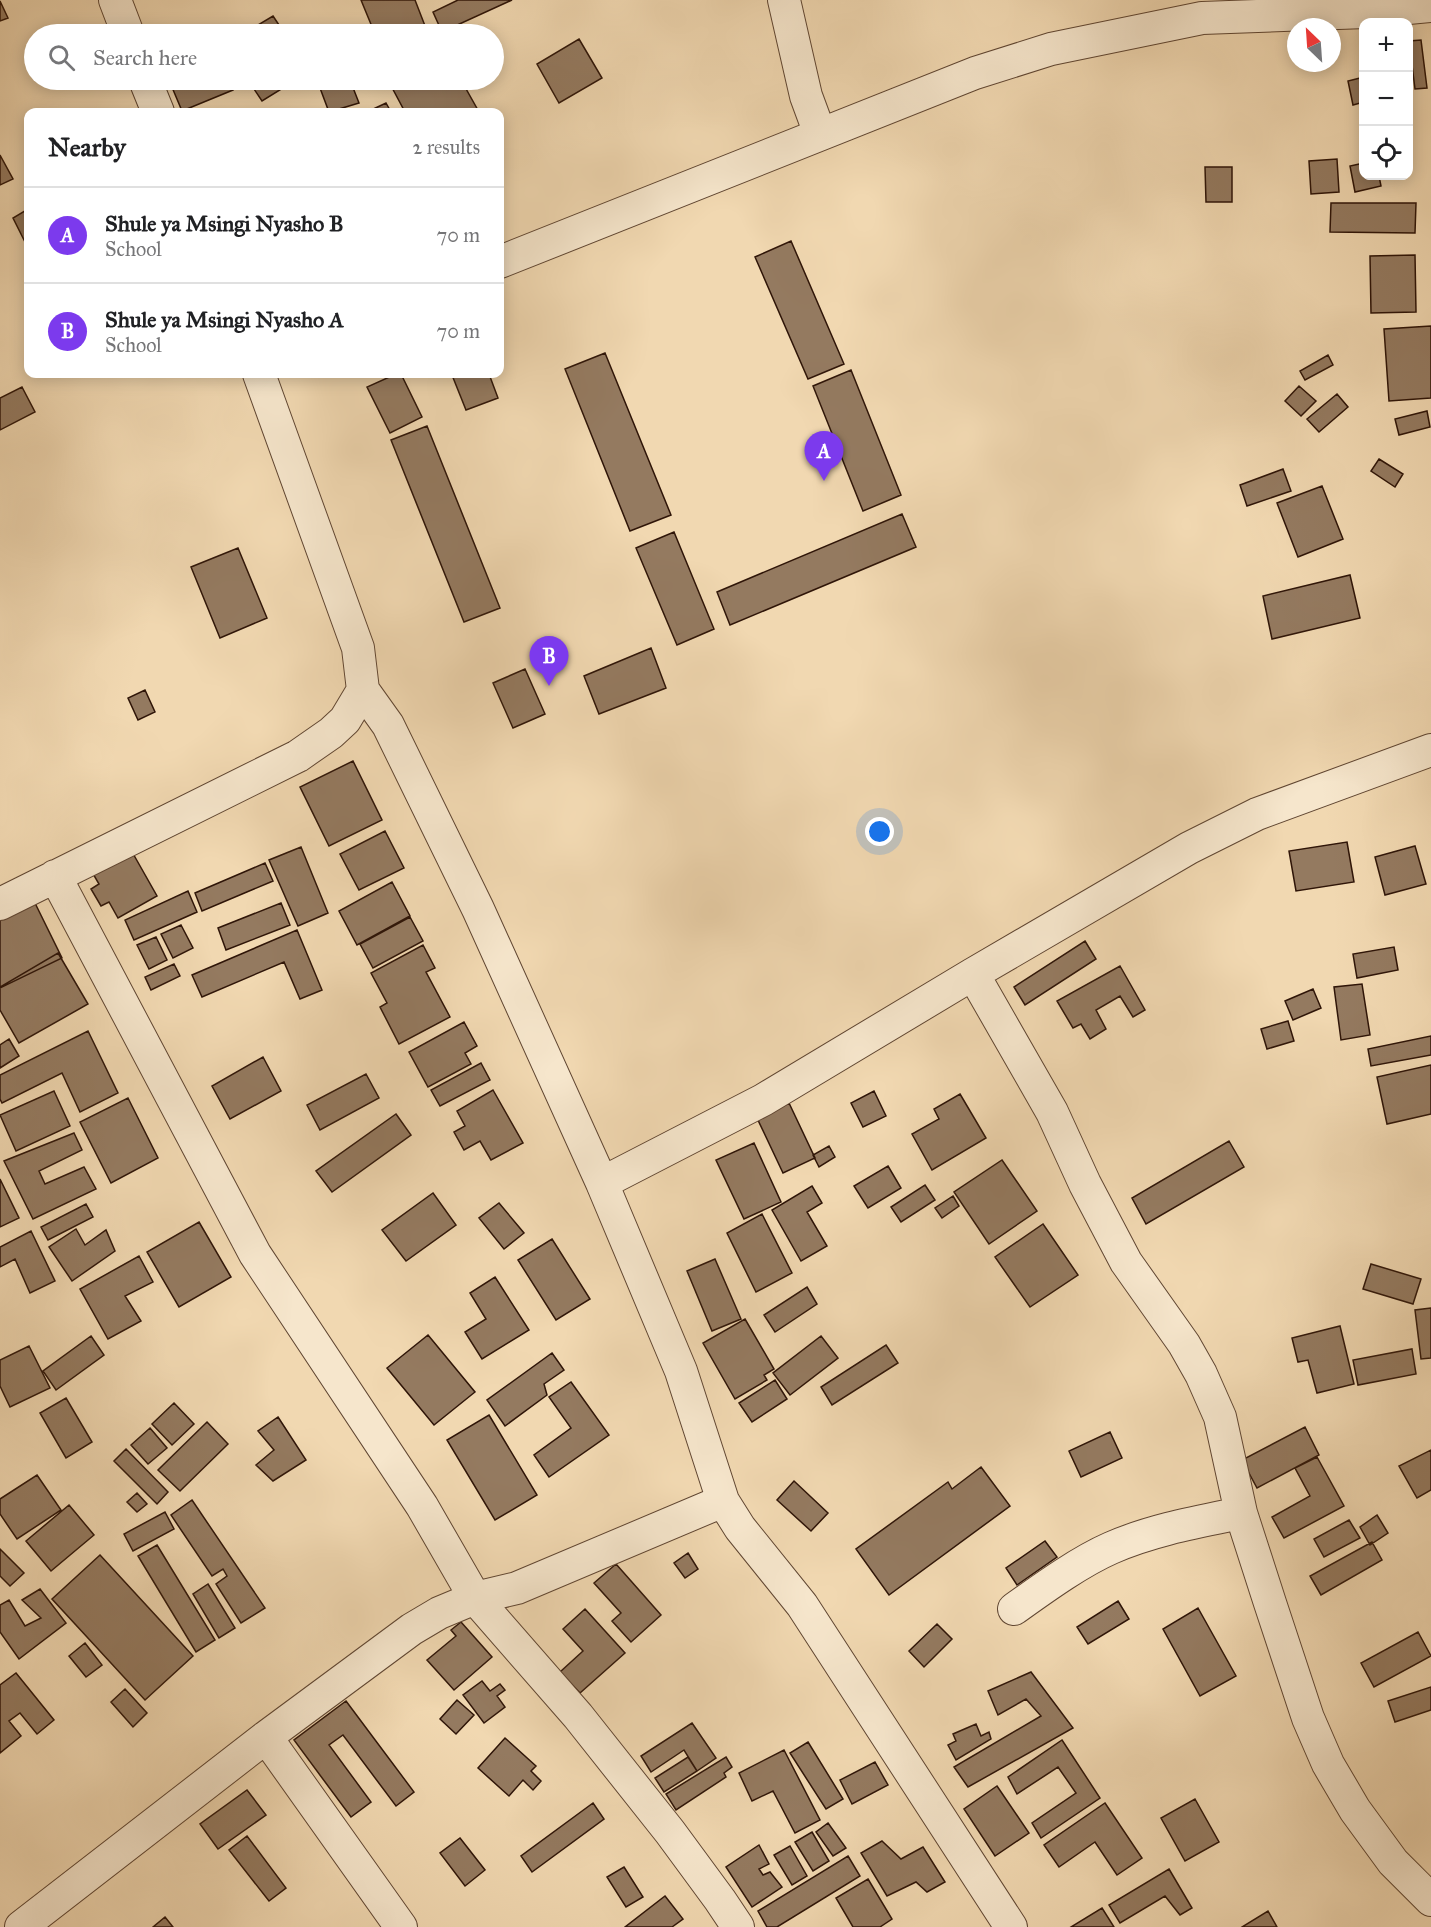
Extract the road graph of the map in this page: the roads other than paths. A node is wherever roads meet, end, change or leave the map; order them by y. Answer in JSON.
{"nodes":[{"id":1,"x":115,"y":0,"type":"edge"},
{"id":2,"x":784,"y":0,"type":"edge"},
{"id":3,"x":1431,"y":6,"type":"edge"},
{"id":4,"x":124,"y":24,"type":"edge"},
{"id":5,"x":149,"y":90,"type":"edge"},
{"id":6,"x":156,"y":108,"type":"edge"},
{"id":7,"x":820,"y":134,"type":"junction"},
{"id":8,"x":504,"y":260,"type":"edge"},
{"id":9,"x":260,"y":378,"type":"edge"},
{"id":10,"x":363,"y":690,"type":"junction"},
{"id":11,"x":1431,"y":750,"type":"edge"},
{"id":12,"x":55,"y":876,"type":"junction"},
{"id":13,"x":0,"y":904,"type":"edge"},
{"id":14,"x":973,"y":974,"type":"junction"},
{"id":15,"x":602,"y":1183,"type":"junction"},
{"id":16,"x":723,"y":1501,"type":"junction"},
{"id":17,"x":1240,"y":1513,"type":"junction"},
{"id":18,"x":475,"y":1598,"type":"junction"},
{"id":19,"x":1014,"y":1609,"type":"dead end"},
{"id":20,"x":266,"y":1737,"type":"junction"},
{"id":21,"x":1431,"y":1900,"type":"edge"},
{"id":22,"x":21,"y":1927,"type":"edge"},
{"id":23,"x":401,"y":1927,"type":"edge"},
{"id":24,"x":738,"y":1927,"type":"edge"},
{"id":25,"x":1011,"y":1927,"type":"edge"}],
"edges":[{"from":1,"to":4,"type":"street"},
{"from":2,"to":7,"type":"street"},
{"from":3,"to":7,"type":"street"},
{"from":5,"to":6,"type":"street"},
{"from":7,"to":8,"type":"street"},
{"from":9,"to":10,"type":"street"},
{"from":10,"to":12,"type":"street"},
{"from":10,"to":15,"type":"street"},
{"from":11,"to":14,"type":"street"},
{"from":12,"to":13,"type":"street"},
{"from":12,"to":18,"type":"street"},
{"from":14,"to":15,"type":"street"},
{"from":14,"to":17,"type":"street"},
{"from":15,"to":16,"type":"street"},
{"from":16,"to":18,"type":"street"},
{"from":16,"to":25,"type":"street"},
{"from":17,"to":19,"type":"street"},
{"from":17,"to":21,"type":"street"},
{"from":18,"to":20,"type":"street"},
{"from":18,"to":24,"type":"street"},
{"from":20,"to":22,"type":"street"},
{"from":20,"to":23,"type":"street"}]}
